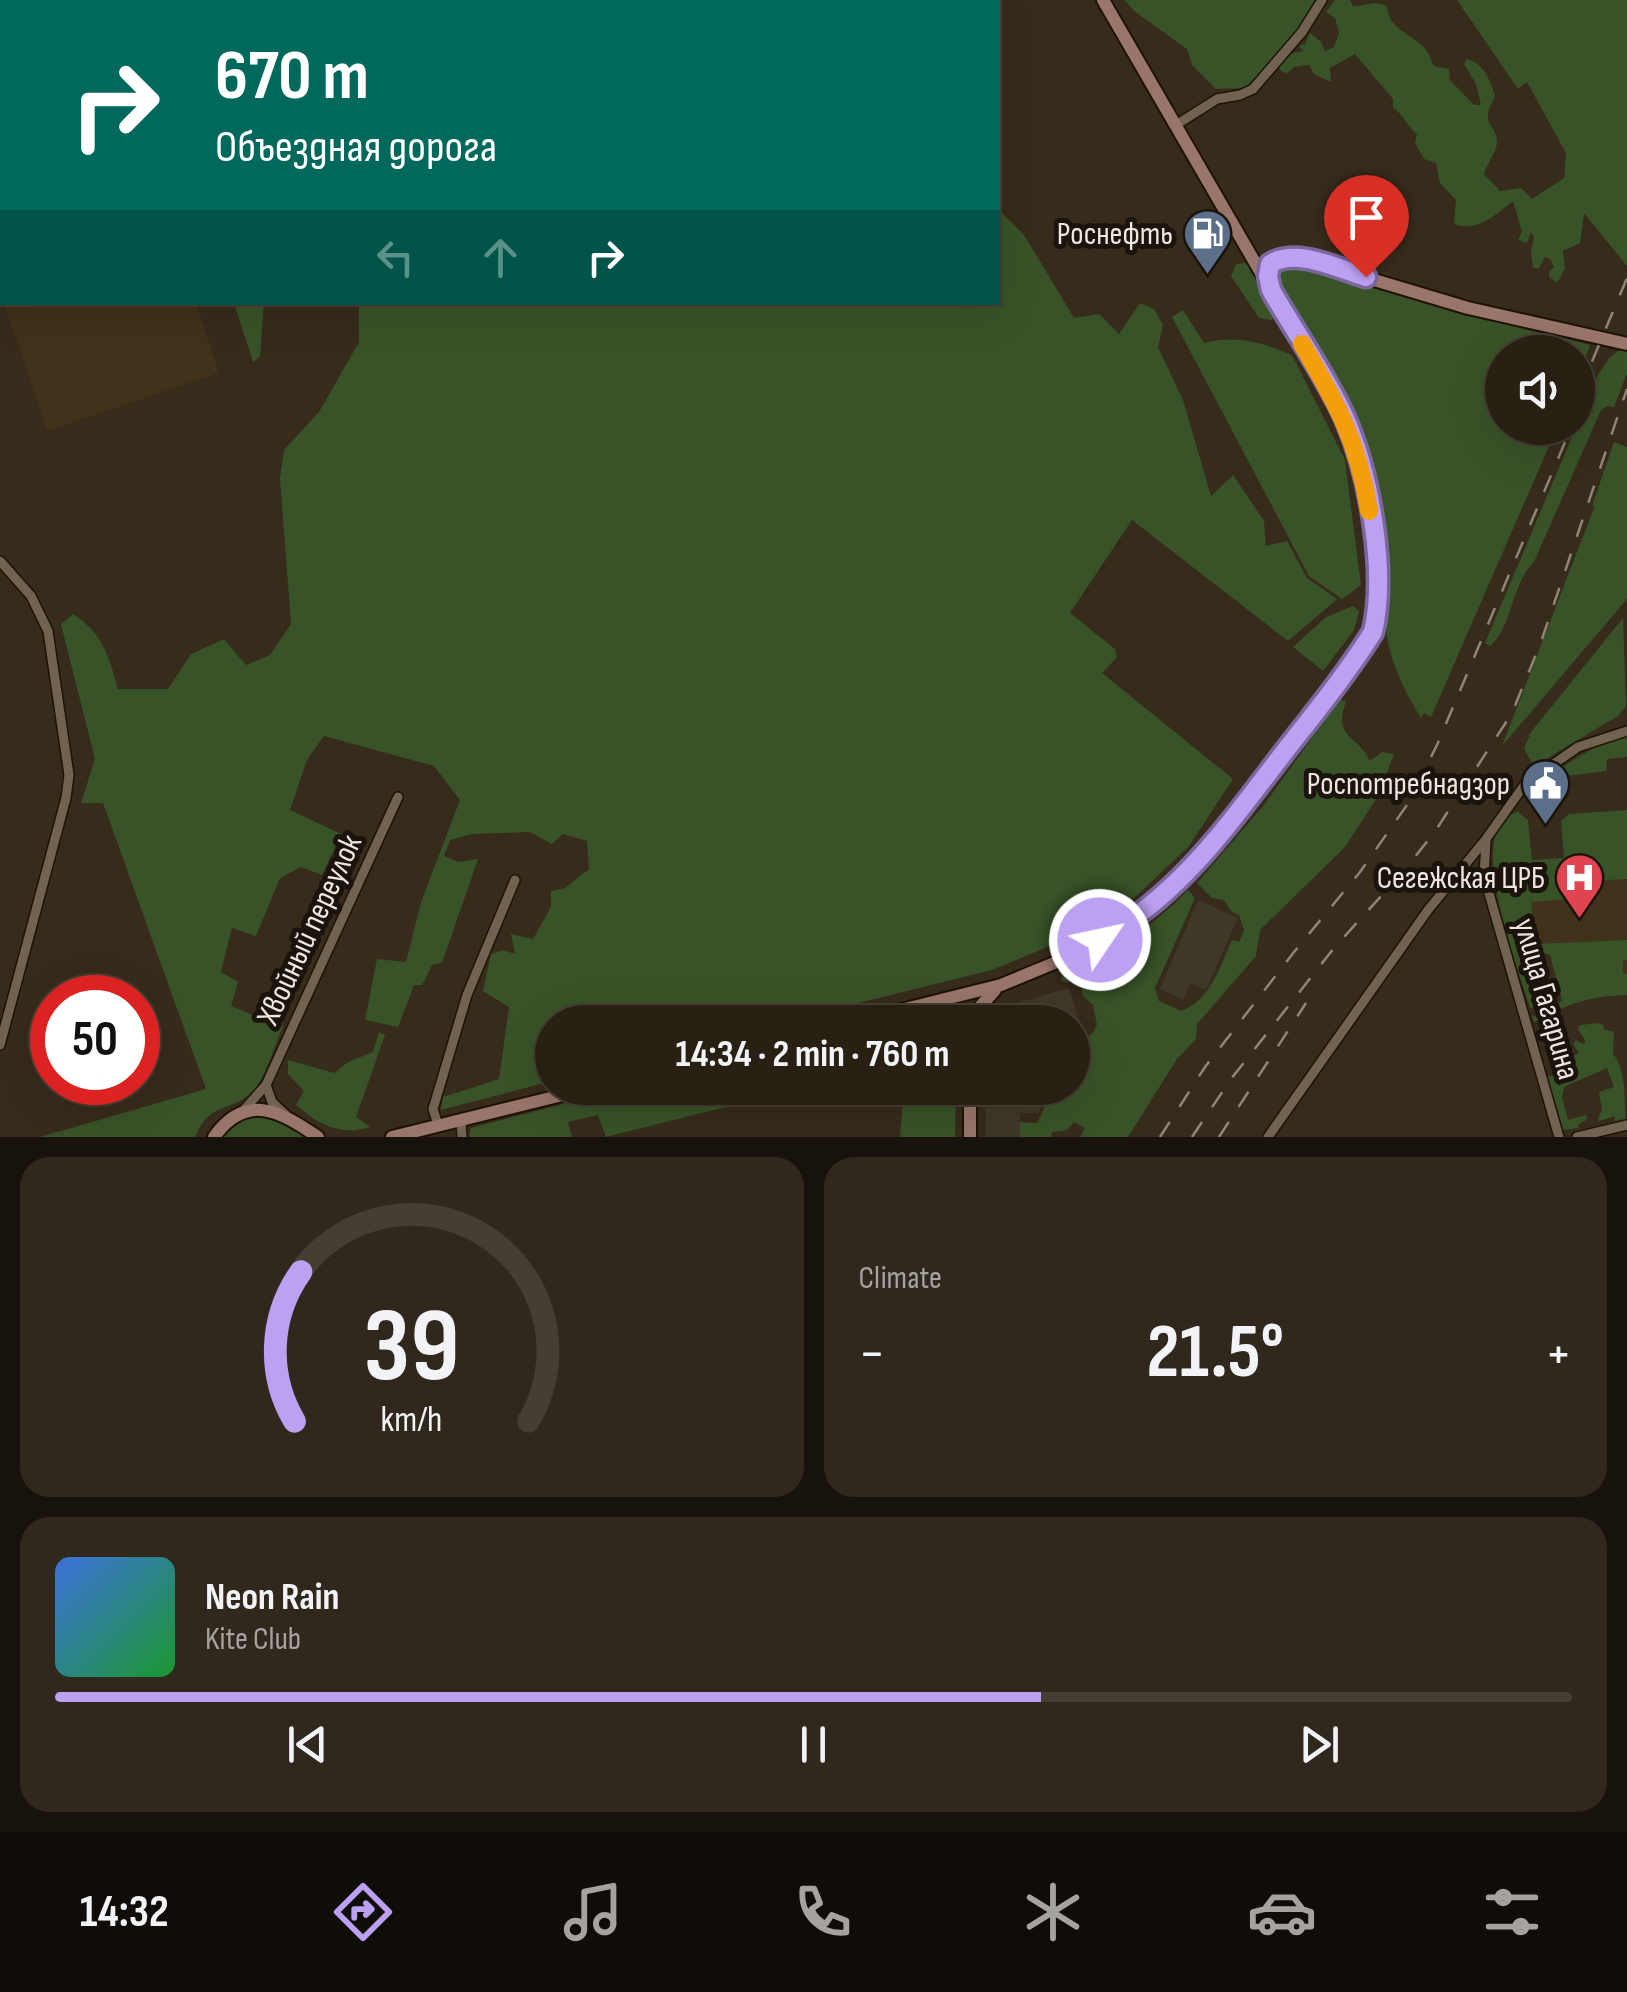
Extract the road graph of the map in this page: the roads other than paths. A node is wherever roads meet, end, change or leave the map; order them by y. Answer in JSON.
{"nodes":[{"id":1,"x":1103,"y":0,"type":"edge"},
{"id":2,"x":1322,"y":0,"type":"edge"},
{"id":3,"x":1176,"y":125,"type":"junction"},
{"id":4,"x":1234,"y":227,"type":"junction"},
{"id":5,"x":1297,"y":256,"type":"junction"},
{"id":6,"x":1271,"y":290,"type":"junction"},
{"id":7,"x":1627,"y":344,"type":"edge"},
{"id":8,"x":0,"y":561,"type":"edge"},
{"id":9,"x":1627,"y":731,"type":"edge"},
{"id":10,"x":398,"y":796,"type":"dead end"},
{"id":11,"x":1486,"y":839,"type":"junction"},
{"id":12,"x":1459,"y":871,"type":"junction"},
{"id":13,"x":1484,"y":876,"type":"junction"},
{"id":14,"x":514,"y":880,"type":"dead end"},
{"id":15,"x":1001,"y":985,"type":"junction"},
{"id":16,"x":967,"y":994,"type":"junction"},
{"id":17,"x":922,"y":1005,"type":"edge"},
{"id":18,"x":969,"y":1005,"type":"edge"},
{"id":19,"x":981,"y":1005,"type":"edge"},
{"id":20,"x":0,"y":1045,"type":"edge"},
{"id":21,"x":266,"y":1085,"type":"junction"},
{"id":22,"x":535,"y":1102,"type":"edge"},
{"id":23,"x":970,"y":1105,"type":"edge"},
{"id":24,"x":242,"y":1114,"type":"junction"},
{"id":25,"x":286,"y":1115,"type":"junction"},
{"id":26,"x":461,"y":1120,"type":"junction"},
{"id":27,"x":438,"y":1126,"type":"junction"},
{"id":28,"x":1627,"y":1126,"type":"edge"},
{"id":29,"x":310,"y":1134,"type":"edge"},
{"id":30,"x":214,"y":1137,"type":"edge"},
{"id":31,"x":392,"y":1137,"type":"edge"},
{"id":32,"x":462,"y":1137,"type":"edge"},
{"id":33,"x":970,"y":1137,"type":"edge"},
{"id":34,"x":1268,"y":1137,"type":"edge"},
{"id":35,"x":1559,"y":1137,"type":"edge"},
{"id":36,"x":1577,"y":1137,"type":"edge"}],
"edges":[{"from":1,"to":3,"type":"main road"},
{"from":2,"to":3,"type":"street"},
{"from":3,"to":4,"type":"main road"},
{"from":4,"to":5,"type":"main road"},
{"from":4,"to":6,"type":"main road"},
{"from":5,"to":6,"type":"main road"},
{"from":5,"to":7,"type":"main road"},
{"from":6,"to":15,"type":"main road"},
{"from":8,"to":20,"type":"street"},
{"from":9,"to":11,"type":"street"},
{"from":10,"to":21,"type":"street","name":"Хвойный переулок"},
{"from":11,"to":12,"type":"street"},
{"from":11,"to":13,"type":"street","name":"улица Гагарина"},
{"from":12,"to":13,"type":"street"},
{"from":12,"to":34,"type":"street"},
{"from":13,"to":35,"type":"street","name":"улица Гагарина"},
{"from":14,"to":27,"type":"street"},
{"from":15,"to":16,"type":"main road"},
{"from":15,"to":19,"type":"main road"},
{"from":16,"to":17,"type":"main road"},
{"from":16,"to":18,"type":"main road"},
{"from":21,"to":24,"type":"street","name":"Хвойный переулок"},
{"from":21,"to":25,"type":"street"},
{"from":22,"to":26,"type":"main road"},
{"from":23,"to":33,"type":"main road"},
{"from":24,"to":25,"type":"main road"},
{"from":24,"to":30,"type":"main road"},
{"from":25,"to":29,"type":"main road"},
{"from":26,"to":27,"type":"main road"},
{"from":26,"to":32,"type":"street"},
{"from":27,"to":31,"type":"main road"},
{"from":28,"to":36,"type":"street"}]}
